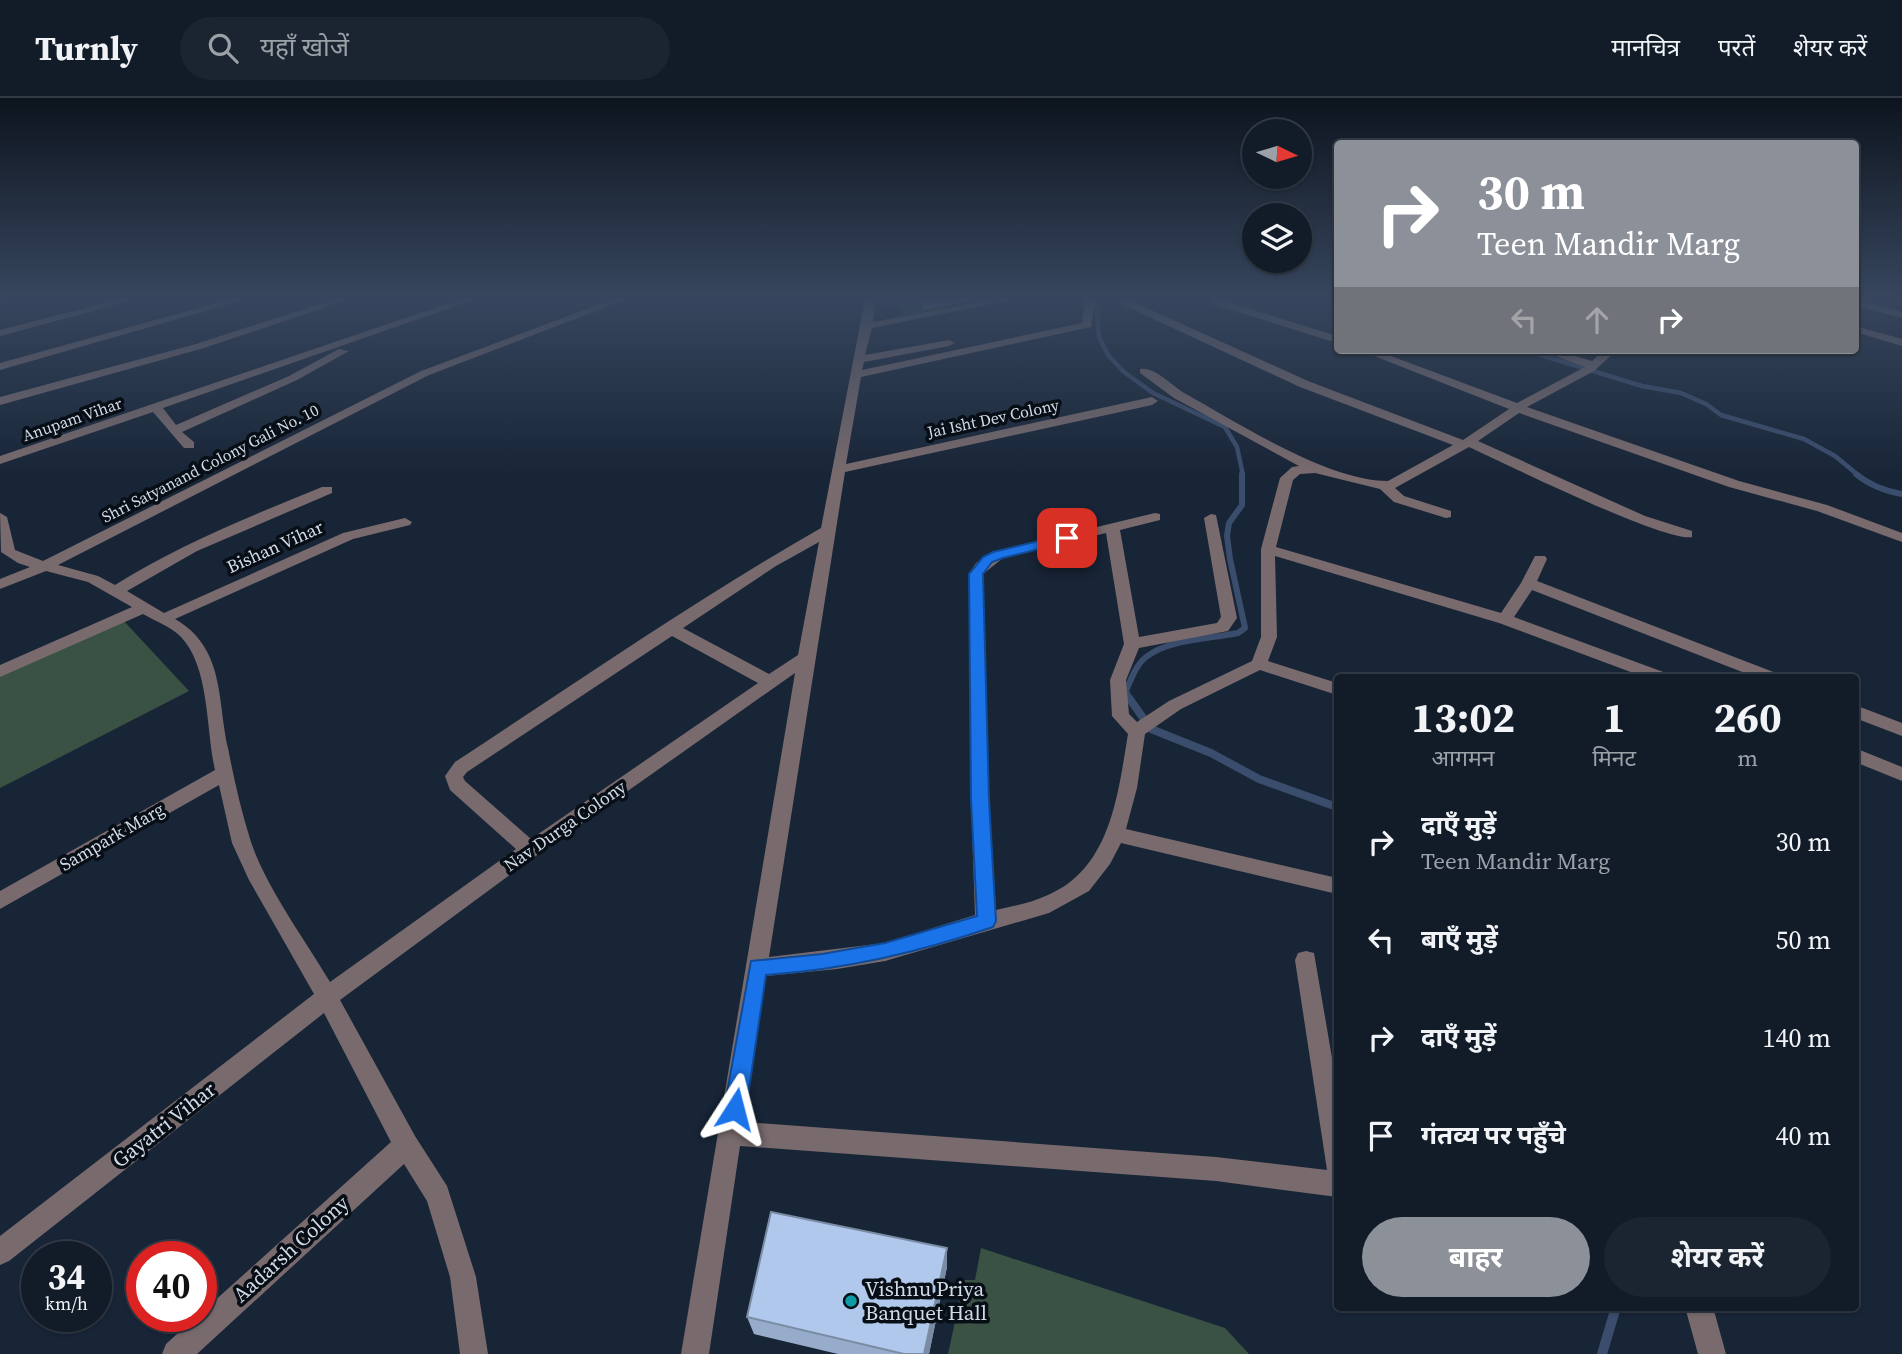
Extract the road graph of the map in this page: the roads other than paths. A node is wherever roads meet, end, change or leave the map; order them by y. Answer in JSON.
{"nodes":[{"id":1,"x":33,"y":358,"type":"edge"},
{"id":2,"x":158,"y":358,"type":"edge"},
{"id":3,"x":301,"y":358,"type":"edge"},
{"id":4,"x":329,"y":358,"type":"edge"},
{"id":5,"x":466,"y":358,"type":"edge"},
{"id":6,"x":859,"y":358,"type":"edge"},
{"id":7,"x":895,"y":358,"type":"edge"},
{"id":8,"x":913,"y":358,"type":"edge"},
{"id":9,"x":1246,"y":358,"type":"edge"},
{"id":10,"x":1385,"y":358,"type":"edge"},
{"id":11,"x":1563,"y":358,"type":"edge"},
{"id":12,"x":1603,"y":358,"type":"edge"},
{"id":13,"x":0,"y":367,"type":"edge"},
{"id":14,"x":857,"y":368,"type":"junction"},
{"id":15,"x":1590,"y":369,"type":"junction"},
{"id":16,"x":1144,"y":371,"type":"dead end"},
{"id":17,"x":0,"y":401,"type":"edge"},
{"id":18,"x":1152,"y":401,"type":"dead end"},
{"id":19,"x":156,"y":407,"type":"junction"},
{"id":20,"x":1518,"y":408,"type":"junction"},
{"id":21,"x":174,"y":431,"type":"junction"},
{"id":22,"x":1466,"y":443,"type":"junction"},
{"id":23,"x":189,"y":445,"type":"dead end"},
{"id":24,"x":0,"y":460,"type":"edge"},
{"id":25,"x":841,"y":469,"type":"junction"},
{"id":26,"x":1315,"y":469,"type":"junction"},
{"id":27,"x":1384,"y":485,"type":"junction"},
{"id":28,"x":327,"y":490,"type":"dead end"},
{"id":29,"x":1446,"y":514,"type":"dead end"},
{"id":30,"x":1155,"y":517,"type":"dead end"},
{"id":31,"x":1211,"y":518,"type":"dead end"},
{"id":32,"x":0,"y":519,"type":"edge"},
{"id":33,"x":405,"y":522,"type":"dead end"},
{"id":34,"x":1112,"y":527,"type":"junction"},
{"id":35,"x":829,"y":530,"type":"junction"},
{"id":36,"x":1687,"y":534,"type":"dead end"},
{"id":37,"x":1902,"y":538,"type":"edge"},
{"id":38,"x":1268,"y":550,"type":"junction"},
{"id":39,"x":1540,"y":559,"type":"dead end"},
{"id":40,"x":47,"y":565,"type":"junction"},
{"id":41,"x":1529,"y":583,"type":"junction"},
{"id":42,"x":0,"y":584,"type":"edge"},
{"id":43,"x":116,"y":591,"type":"junction"},
{"id":44,"x":146,"y":607,"type":"junction"},
{"id":45,"x":164,"y":618,"type":"junction"},
{"id":46,"x":1505,"y":619,"type":"junction"},
{"id":47,"x":670,"y":628,"type":"junction"},
{"id":48,"x":1132,"y":644,"type":"junction"},
{"id":49,"x":806,"y":657,"type":"junction"},
{"id":50,"x":1259,"y":664,"type":"junction"},
{"id":51,"x":0,"y":671,"type":"edge"},
{"id":52,"x":1652,"y":674,"type":"edge"},
{"id":53,"x":1762,"y":674,"type":"edge"},
{"id":54,"x":770,"y":682,"type":"junction"},
{"id":55,"x":1334,"y":688,"type":"edge"},
{"id":56,"x":1859,"y":714,"type":"edge"},
{"id":57,"x":1138,"y":730,"type":"junction"},
{"id":58,"x":1902,"y":730,"type":"edge"},
{"id":59,"x":1859,"y":757,"type":"edge"},
{"id":60,"x":225,"y":774,"type":"junction"},
{"id":61,"x":1902,"y":774,"type":"edge"},
{"id":62,"x":1116,"y":834,"type":"junction"},
{"id":63,"x":530,"y":850,"type":"junction"},
{"id":64,"x":1334,"y":885,"type":"edge"},
{"id":65,"x":0,"y":901,"type":"edge"},
{"id":66,"x":986,"y":921,"type":"junction"},
{"id":67,"x":1306,"y":960,"type":"dead end"},
{"id":68,"x":758,"y":967,"type":"junction"},
{"id":69,"x":327,"y":998,"type":"junction"},
{"id":70,"x":731,"y":1133,"type":"junction"},
{"id":71,"x":406,"y":1144,"type":"junction"},
{"id":72,"x":1334,"y":1145,"type":"edge"},
{"id":73,"x":1334,"y":1184,"type":"edge"},
{"id":74,"x":0,"y":1252,"type":"edge"},
{"id":75,"x":1700,"y":1311,"type":"edge"},
{"id":76,"x":176,"y":1354,"type":"edge"},
{"id":77,"x":474,"y":1354,"type":"edge"},
{"id":78,"x":695,"y":1354,"type":"edge"},
{"id":79,"x":1712,"y":1354,"type":"edge"}],
"edges":[{"from":1,"to":13,"type":"street"},
{"from":2,"to":17,"type":"street"},
{"from":3,"to":19,"type":"street","name":"Anupam Vihar"},
{"from":4,"to":21,"type":"street"},
{"from":5,"to":40,"type":"street","name":"Shri Satyanand Colony Gali No. 10"},
{"from":6,"to":14,"type":"street"},
{"from":7,"to":14,"type":"street"},
{"from":8,"to":14,"type":"street"},
{"from":9,"to":22,"type":"street"},
{"from":10,"to":20,"type":"street"},
{"from":11,"to":15,"type":"street"},
{"from":12,"to":15,"type":"street"},
{"from":14,"to":25,"type":"street"},
{"from":15,"to":20,"type":"street"},
{"from":16,"to":26,"type":"street"},
{"from":18,"to":25,"type":"street","name":"Jai Isht Dev Colony"},
{"from":19,"to":21,"type":"street"},
{"from":19,"to":24,"type":"street","name":"Anupam Vihar"},
{"from":20,"to":22,"type":"street"},
{"from":20,"to":37,"type":"street"},
{"from":21,"to":23,"type":"street"},
{"from":22,"to":27,"type":"street"},
{"from":22,"to":36,"type":"street"},
{"from":25,"to":35,"type":"street"},
{"from":26,"to":27,"type":"street"},
{"from":26,"to":38,"type":"street"},
{"from":27,"to":29,"type":"street"},
{"from":28,"to":43,"type":"street"},
{"from":30,"to":34,"type":"street"},
{"from":31,"to":48,"type":"street"},
{"from":32,"to":40,"type":"street"},
{"from":33,"to":45,"type":"street","name":"Bishan Vihar"},
{"from":34,"to":48,"type":"street"},
{"from":34,"to":66,"type":"street"},
{"from":35,"to":47,"type":"street"},
{"from":35,"to":49,"type":"street"},
{"from":38,"to":46,"type":"street"},
{"from":38,"to":50,"type":"street"},
{"from":39,"to":41,"type":"street"},
{"from":40,"to":42,"type":"street","name":"Shri Satyanand Colony Gali No. 10"},
{"from":40,"to":43,"type":"street"},
{"from":41,"to":46,"type":"street"},
{"from":41,"to":53,"type":"street"},
{"from":43,"to":44,"type":"street"},
{"from":44,"to":45,"type":"street"},
{"from":44,"to":51,"type":"street"},
{"from":45,"to":60,"type":"street"},
{"from":46,"to":52,"type":"street"},
{"from":47,"to":54,"type":"street"},
{"from":47,"to":63,"type":"street"},
{"from":48,"to":57,"type":"street"},
{"from":49,"to":54,"type":"street","name":"Nav Durga Colony"},
{"from":49,"to":68,"type":"street"},
{"from":50,"to":55,"type":"street"},
{"from":50,"to":57,"type":"street"},
{"from":54,"to":63,"type":"street","name":"Nav Durga Colony"},
{"from":56,"to":58,"type":"street"},
{"from":57,"to":62,"type":"street"},
{"from":59,"to":61,"type":"street"},
{"from":60,"to":65,"type":"street","name":"Sampark Marg"},
{"from":60,"to":69,"type":"street"},
{"from":62,"to":64,"type":"street"},
{"from":62,"to":66,"type":"street"},
{"from":63,"to":69,"type":"street","name":"Nav Durga Colony"},
{"from":66,"to":68,"type":"street"},
{"from":67,"to":72,"type":"street"},
{"from":68,"to":70,"type":"street"},
{"from":69,"to":71,"type":"street"},
{"from":69,"to":74,"type":"street","name":"Gayatri Vihar"},
{"from":70,"to":73,"type":"street"},
{"from":70,"to":78,"type":"street"},
{"from":71,"to":76,"type":"street","name":"Aadarsh Colony"},
{"from":71,"to":77,"type":"street"},
{"from":75,"to":79,"type":"street"}]}
